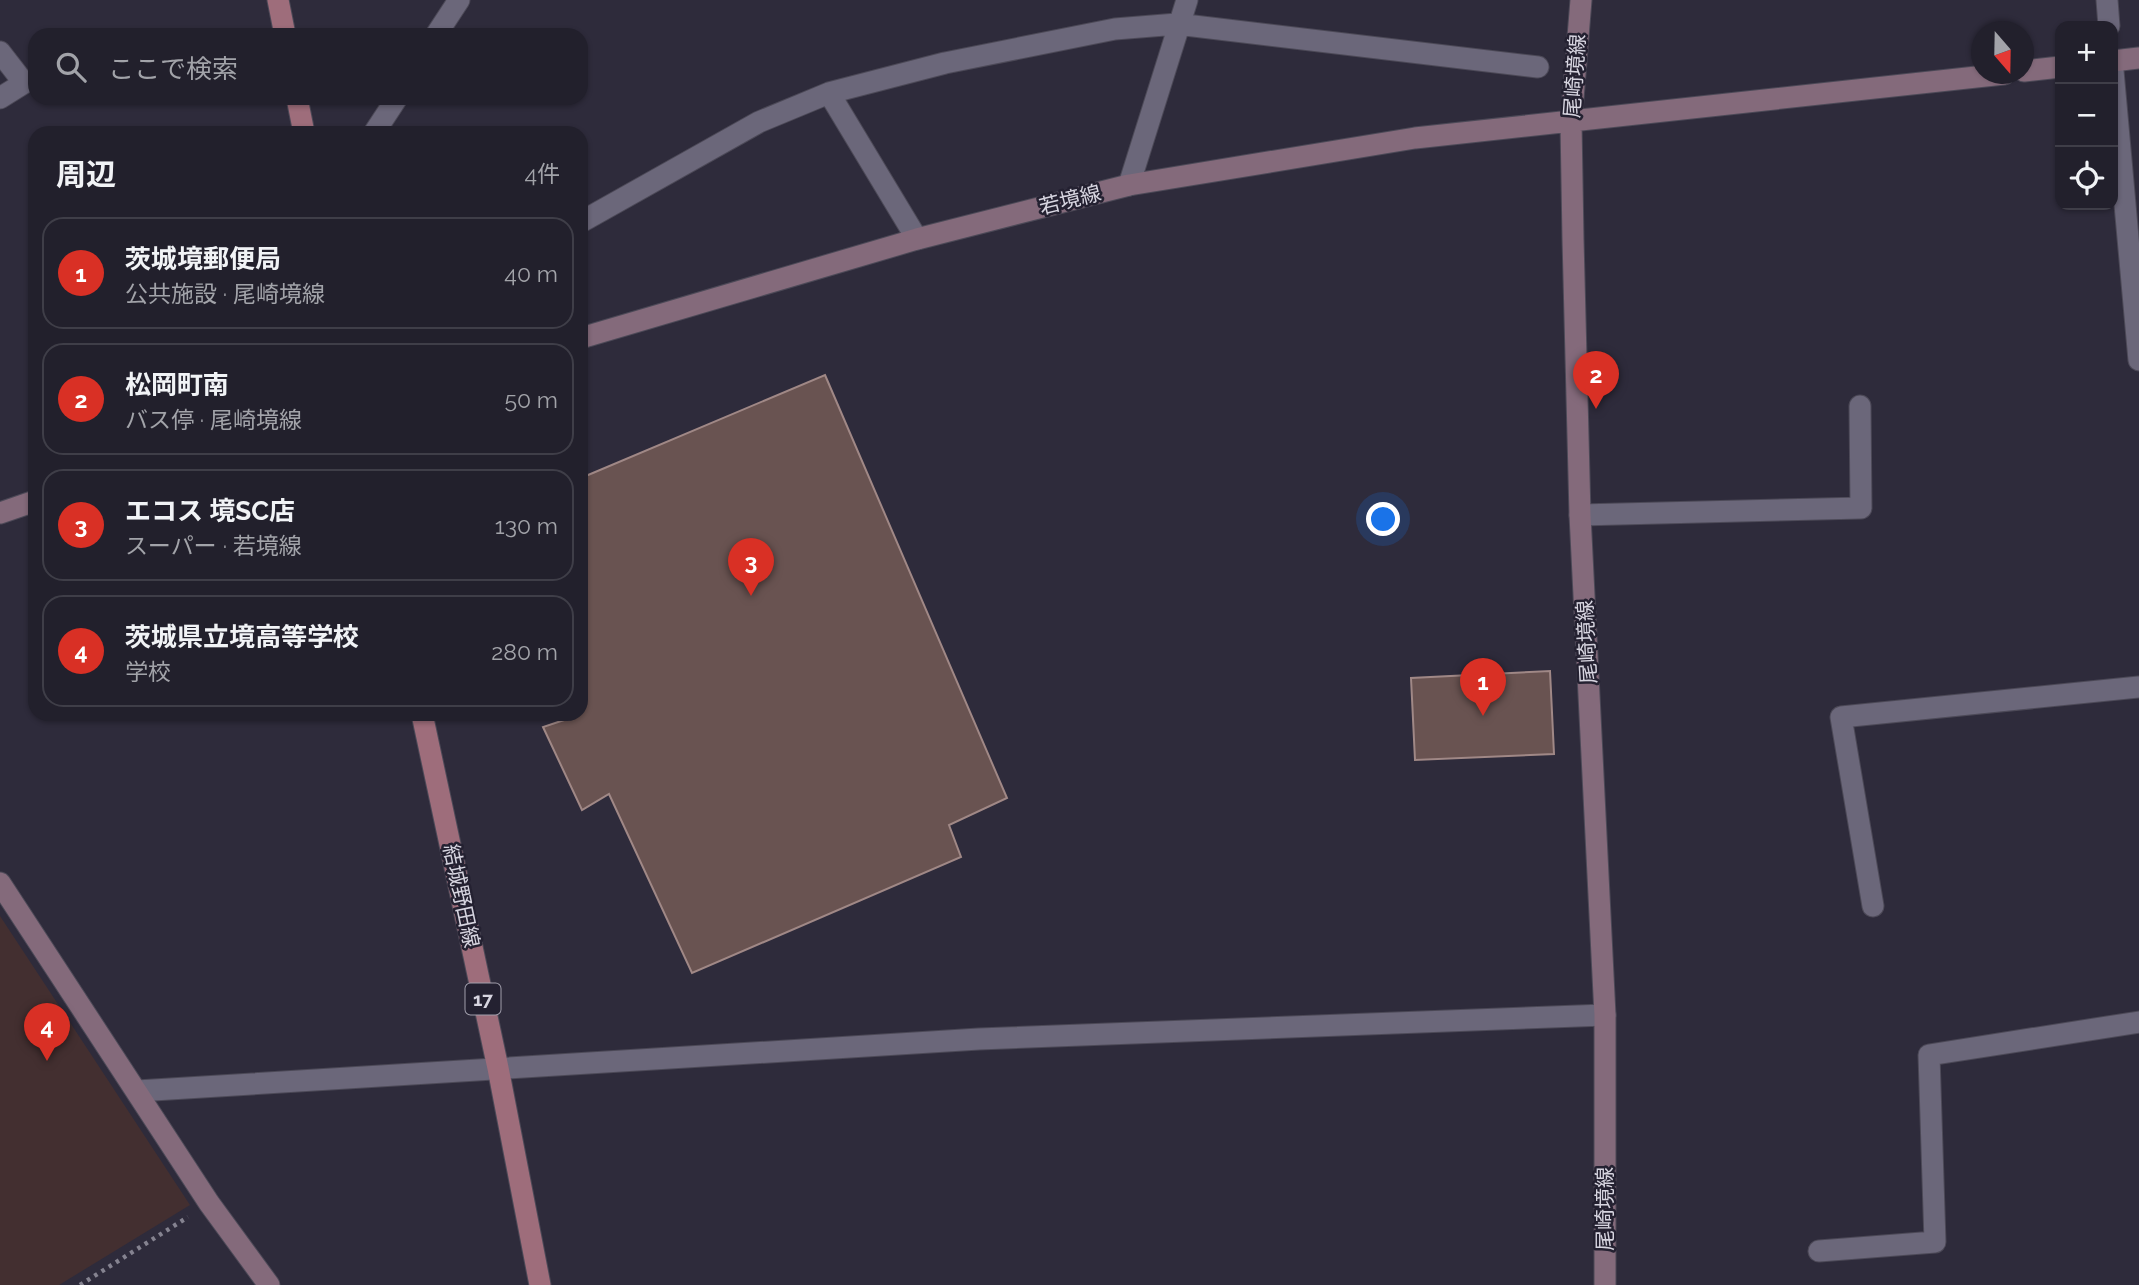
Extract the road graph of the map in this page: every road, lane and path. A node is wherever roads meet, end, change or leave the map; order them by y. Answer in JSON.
{"nodes":[{"id":1,"x":278,"y":0,"type":"edge"},
{"id":2,"x":459,"y":0,"type":"edge"},
{"id":3,"x":1187,"y":0,"type":"edge"},
{"id":4,"x":1581,"y":0,"type":"edge"},
{"id":5,"x":2107,"y":0,"type":"edge"},
{"id":6,"x":2109,"y":21,"type":"edge"},
{"id":7,"x":1177,"y":23,"type":"junction"},
{"id":8,"x":284,"y":28,"type":"edge"},
{"id":9,"x":441,"y":28,"type":"edge"},
{"id":10,"x":0,"y":52,"type":"edge"},
{"id":11,"x":2139,"y":58,"type":"edge"},
{"id":12,"x":2118,"y":60,"type":"edge"},
{"id":13,"x":1538,"y":67,"type":"dead end"},
{"id":14,"x":2055,"y":68,"type":"edge"},
{"id":15,"x":2034,"y":70,"type":"edge"},
{"id":16,"x":1971,"y":78,"type":"edge"},
{"id":17,"x":2114,"y":84,"type":"edge"},
{"id":18,"x":829,"y":93,"type":"junction"},
{"id":19,"x":0,"y":98,"type":"edge"},
{"id":20,"x":298,"y":105,"type":"edge"},
{"id":21,"x":392,"y":105,"type":"edge"},
{"id":22,"x":1571,"y":123,"type":"junction"},
{"id":23,"x":303,"y":126,"type":"edge"},
{"id":24,"x":379,"y":126,"type":"edge"},
{"id":25,"x":1129,"y":186,"type":"junction"},
{"id":26,"x":588,"y":218,"type":"edge"},
{"id":27,"x":917,"y":239,"type":"junction"},
{"id":28,"x":588,"y":336,"type":"edge"},
{"id":29,"x":2139,"y":360,"type":"edge"},
{"id":30,"x":1860,"y":406,"type":"dead end"},
{"id":31,"x":28,"y":503,"type":"edge"},
{"id":32,"x":0,"y":513,"type":"edge"},
{"id":33,"x":1580,"y":515,"type":"junction"},
{"id":34,"x":2139,"y":687,"type":"edge"},
{"id":35,"x":424,"y":721,"type":"edge"},
{"id":36,"x":0,"y":883,"type":"edge"},
{"id":37,"x":1872,"y":906,"type":"dead end"},
{"id":38,"x":1605,"y":1015,"type":"junction"},
{"id":39,"x":2139,"y":1022,"type":"edge"},
{"id":40,"x":498,"y":1068,"type":"junction"},
{"id":41,"x":137,"y":1091,"type":"junction"},
{"id":42,"x":209,"y":1203,"type":"junction"},
{"id":43,"x":1819,"y":1251,"type":"dead end"},
{"id":44,"x":80,"y":1285,"type":"edge"},
{"id":45,"x":269,"y":1285,"type":"edge"},
{"id":46,"x":540,"y":1285,"type":"edge"},
{"id":47,"x":1605,"y":1285,"type":"edge"}],
"edges":[{"from":1,"to":8,"type":"main road"},
{"from":2,"to":9,"type":"street"},
{"from":3,"to":7,"type":"street"},
{"from":4,"to":22,"type":"main road","name":"尾崎境線"},
{"from":5,"to":6,"type":"street"},
{"from":7,"to":13,"type":"street"},
{"from":7,"to":18,"type":"street"},
{"from":7,"to":25,"type":"street"},
{"from":10,"to":19,"type":"street"},
{"from":11,"to":12,"type":"main road"},
{"from":14,"to":15,"type":"main road"},
{"from":16,"to":22,"type":"main road","name":"若境線"},
{"from":17,"to":29,"type":"street"},
{"from":18,"to":26,"type":"street"},
{"from":18,"to":27,"type":"street"},
{"from":20,"to":23,"type":"main road"},
{"from":21,"to":24,"type":"street"},
{"from":22,"to":25,"type":"main road","name":"若境線"},
{"from":22,"to":33,"type":"main road","name":"尾崎境線"},
{"from":25,"to":27,"type":"main road","name":"若境線"},
{"from":27,"to":28,"type":"main road","name":"若境線"},
{"from":30,"to":33,"type":"street"},
{"from":31,"to":32,"type":"main road"},
{"from":33,"to":38,"type":"main road","name":"尾崎境線"},
{"from":34,"to":37,"type":"street"},
{"from":35,"to":40,"type":"main road","name":"結城野田線","number":"17"},
{"from":36,"to":41,"type":"main road"},
{"from":38,"to":40,"type":"street"},
{"from":38,"to":47,"type":"main road","name":"尾崎境線"},
{"from":39,"to":43,"type":"street"},
{"from":40,"to":41,"type":"street"},
{"from":40,"to":46,"type":"main road","name":"結城野田線","number":"17"},
{"from":41,"to":42,"type":"main road"},
{"from":42,"to":44,"type":"path"},
{"from":42,"to":45,"type":"main road"}]}
